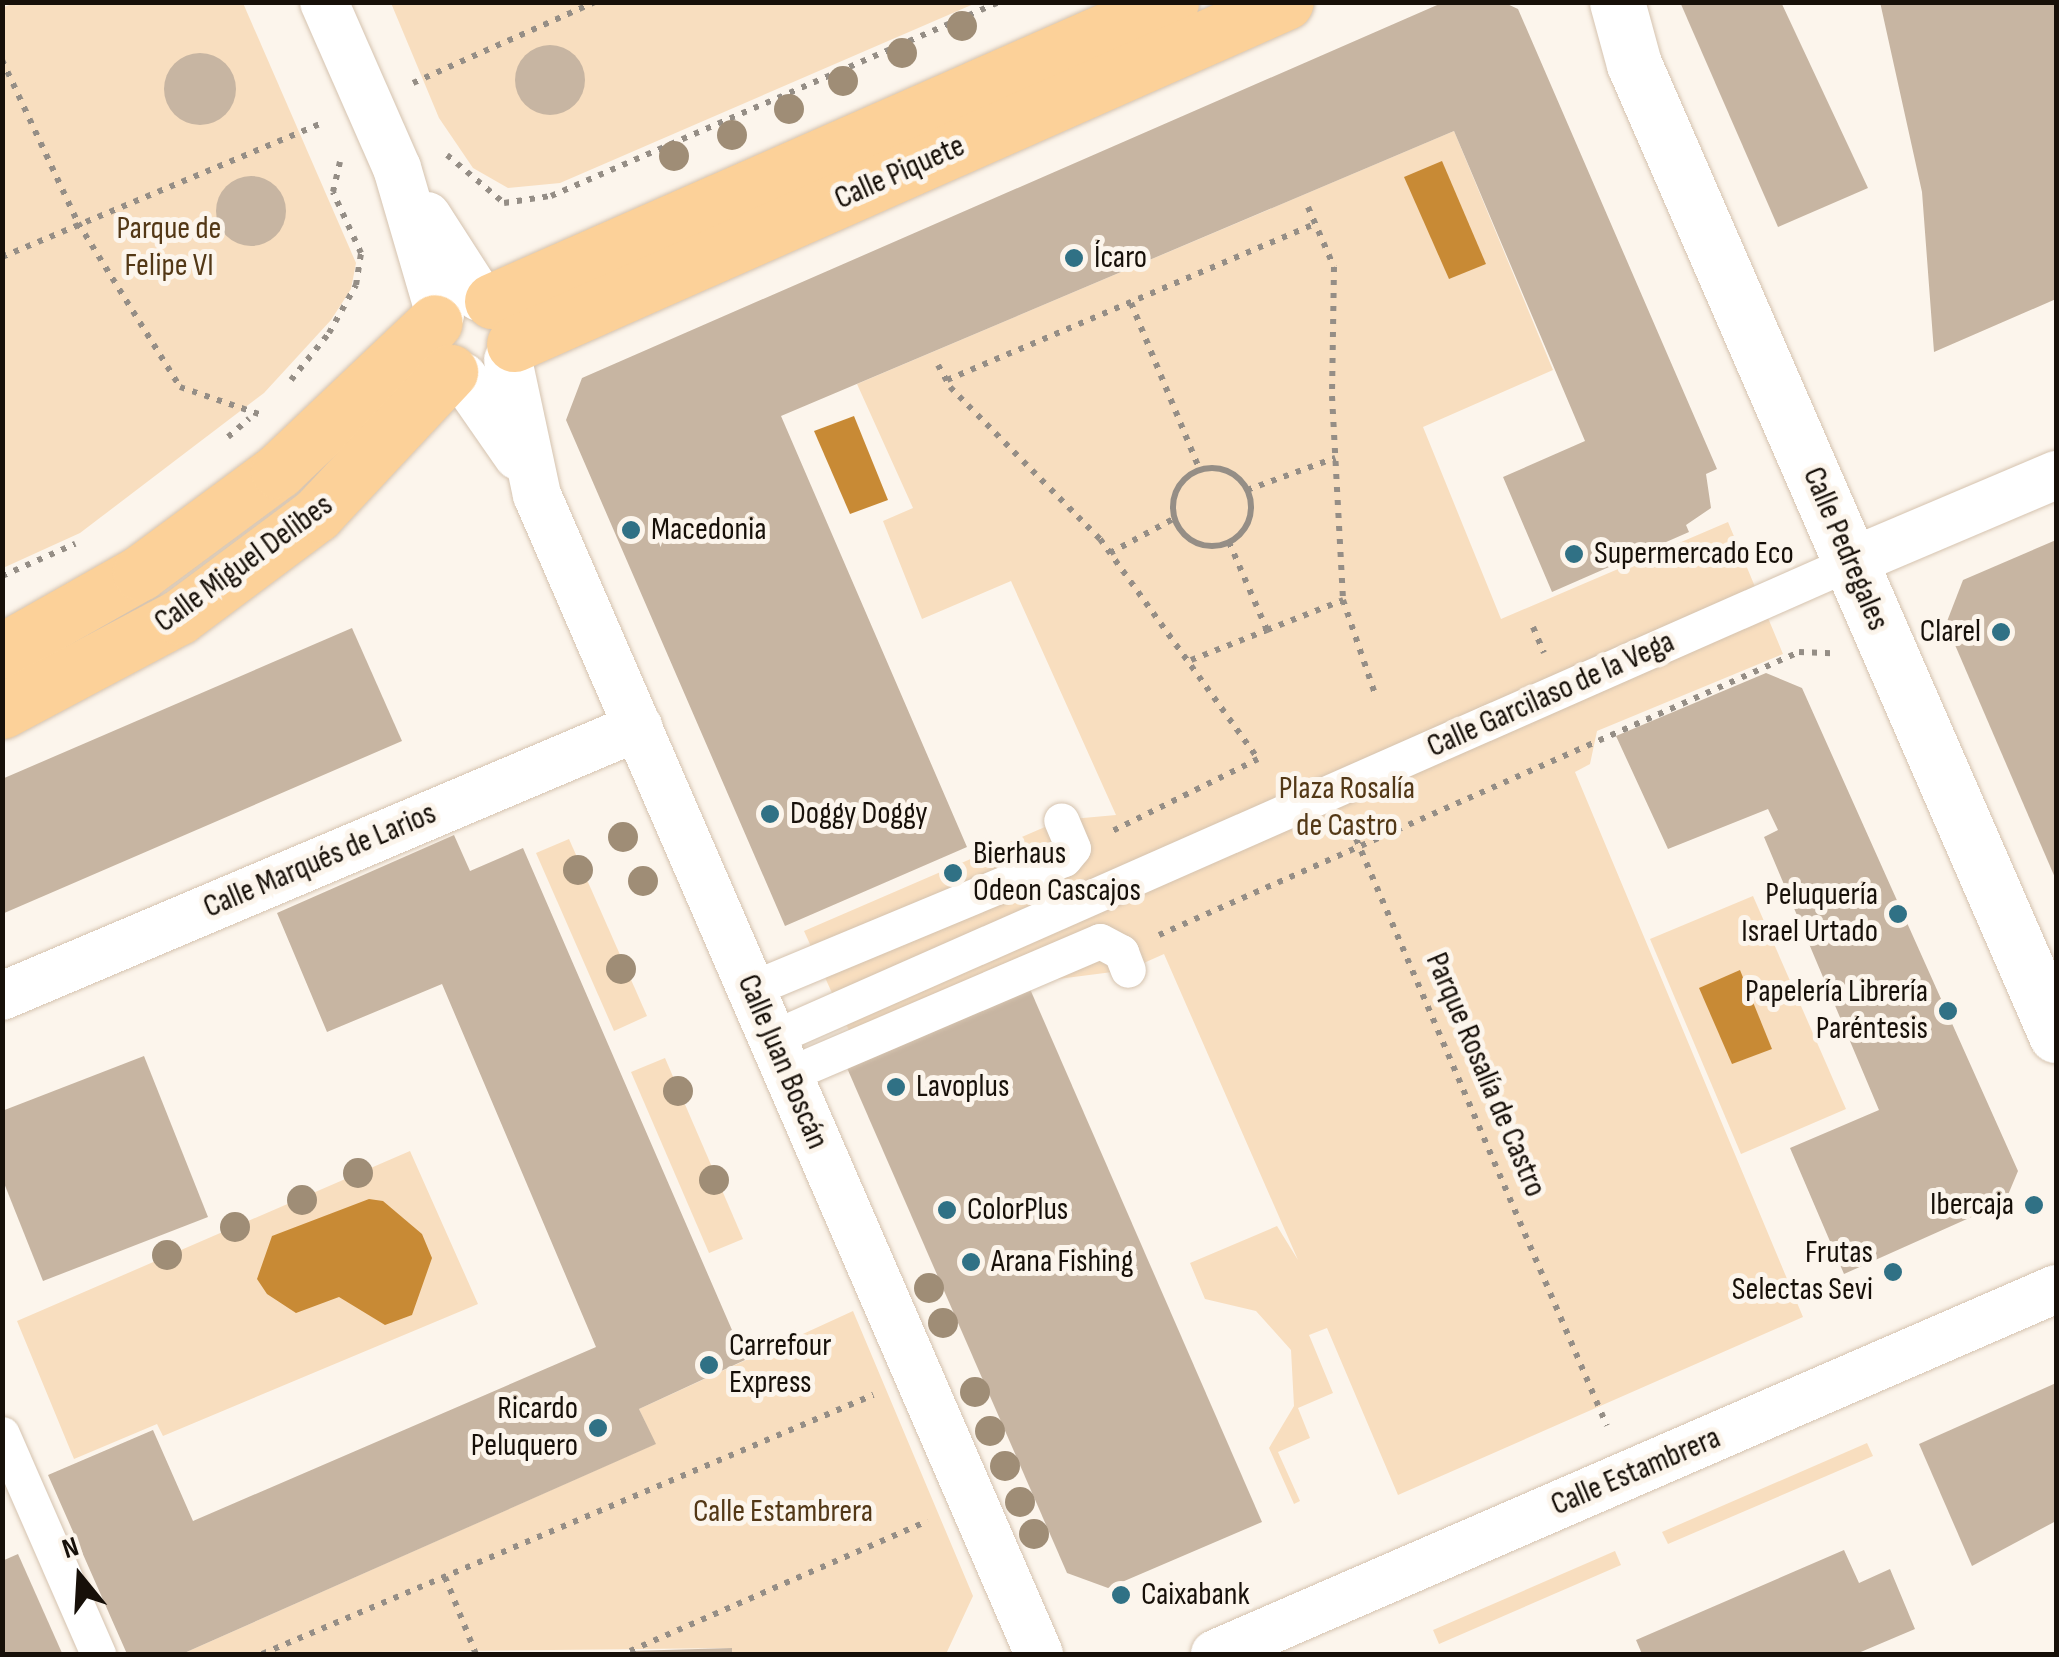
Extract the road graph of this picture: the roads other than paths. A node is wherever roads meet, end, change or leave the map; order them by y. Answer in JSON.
{"nodes":[{"id":1,"x":324,"y":2,"type":"edge"},
{"id":2,"x":1171,"y":2,"type":"edge"},
{"id":3,"x":1286,"y":2,"type":"edge"},
{"id":4,"x":1592,"y":2,"type":"edge"},
{"id":5,"x":1617,"y":2,"type":"edge"},
{"id":6,"x":1634,"y":64,"type":"junction"},
{"id":7,"x":472,"y":336,"type":"junction"},
{"id":8,"x":2056,"y":475,"type":"edge"},
{"id":9,"x":1851,"y":562,"type":"junction"},
{"id":10,"x":2,"y":652,"type":"edge"},
{"id":11,"x":2,"y":710,"type":"edge"},
{"id":12,"x":638,"y":727,"type":"junction"},
{"id":13,"x":1067,"y":834,"type":"road end"},
{"id":14,"x":1124,"y":961,"type":"road end"},
{"id":15,"x":751,"y":989,"type":"junction"},
{"id":16,"x":2,"y":996,"type":"edge"},
{"id":17,"x":2056,"y":1035,"type":"edge"},
{"id":18,"x":780,"y":1056,"type":"junction"},
{"id":19,"x":2056,"y":1289,"type":"edge"},
{"id":20,"x":2,"y":1434,"type":"edge"},
{"id":21,"x":98,"y":1654,"type":"edge"},
{"id":22,"x":1039,"y":1654,"type":"edge"},
{"id":23,"x":1214,"y":1654,"type":"edge"}],
"edges":[{"from":1,"to":7,"type":"street","name":"Calle Juan Boscán"},
{"from":2,"to":7,"type":"main road","name":"Calle Piquete"},
{"from":3,"to":7,"type":"main road","name":"Calle Piquete"},
{"from":4,"to":6,"type":"main road","name":"Calle Pedregales"},
{"from":5,"to":6,"type":"main road","name":"Calle Pedregales"},
{"from":6,"to":9,"type":"main road","name":"Calle Pedregales"},
{"from":7,"to":10,"type":"main road","name":"Calle Miguel Delibes"},
{"from":7,"to":11,"type":"main road","name":"Calle Miguel Delibes"},
{"from":7,"to":12,"type":"street","name":"Calle Juan Boscán"},
{"from":8,"to":9,"type":"street","name":"Calle Garcilaso de la Vega"},
{"from":9,"to":17,"type":"main road","name":"Calle Pedregales"},
{"from":9,"to":18,"type":"street","name":"Calle Garcilaso de la Vega"},
{"from":12,"to":15,"type":"street","name":"Calle Juan Boscán"},
{"from":12,"to":16,"type":"street","name":"Calle Marqués de Larios"},
{"from":13,"to":15,"type":"street"},
{"from":14,"to":18,"type":"street"},
{"from":15,"to":18,"type":"street","name":"Calle Juan Boscán"},
{"from":18,"to":22,"type":"street","name":"Calle Juan Boscán"},
{"from":19,"to":23,"type":"street","name":"Calle Estambrera"},
{"from":20,"to":21,"type":"street"}]}
